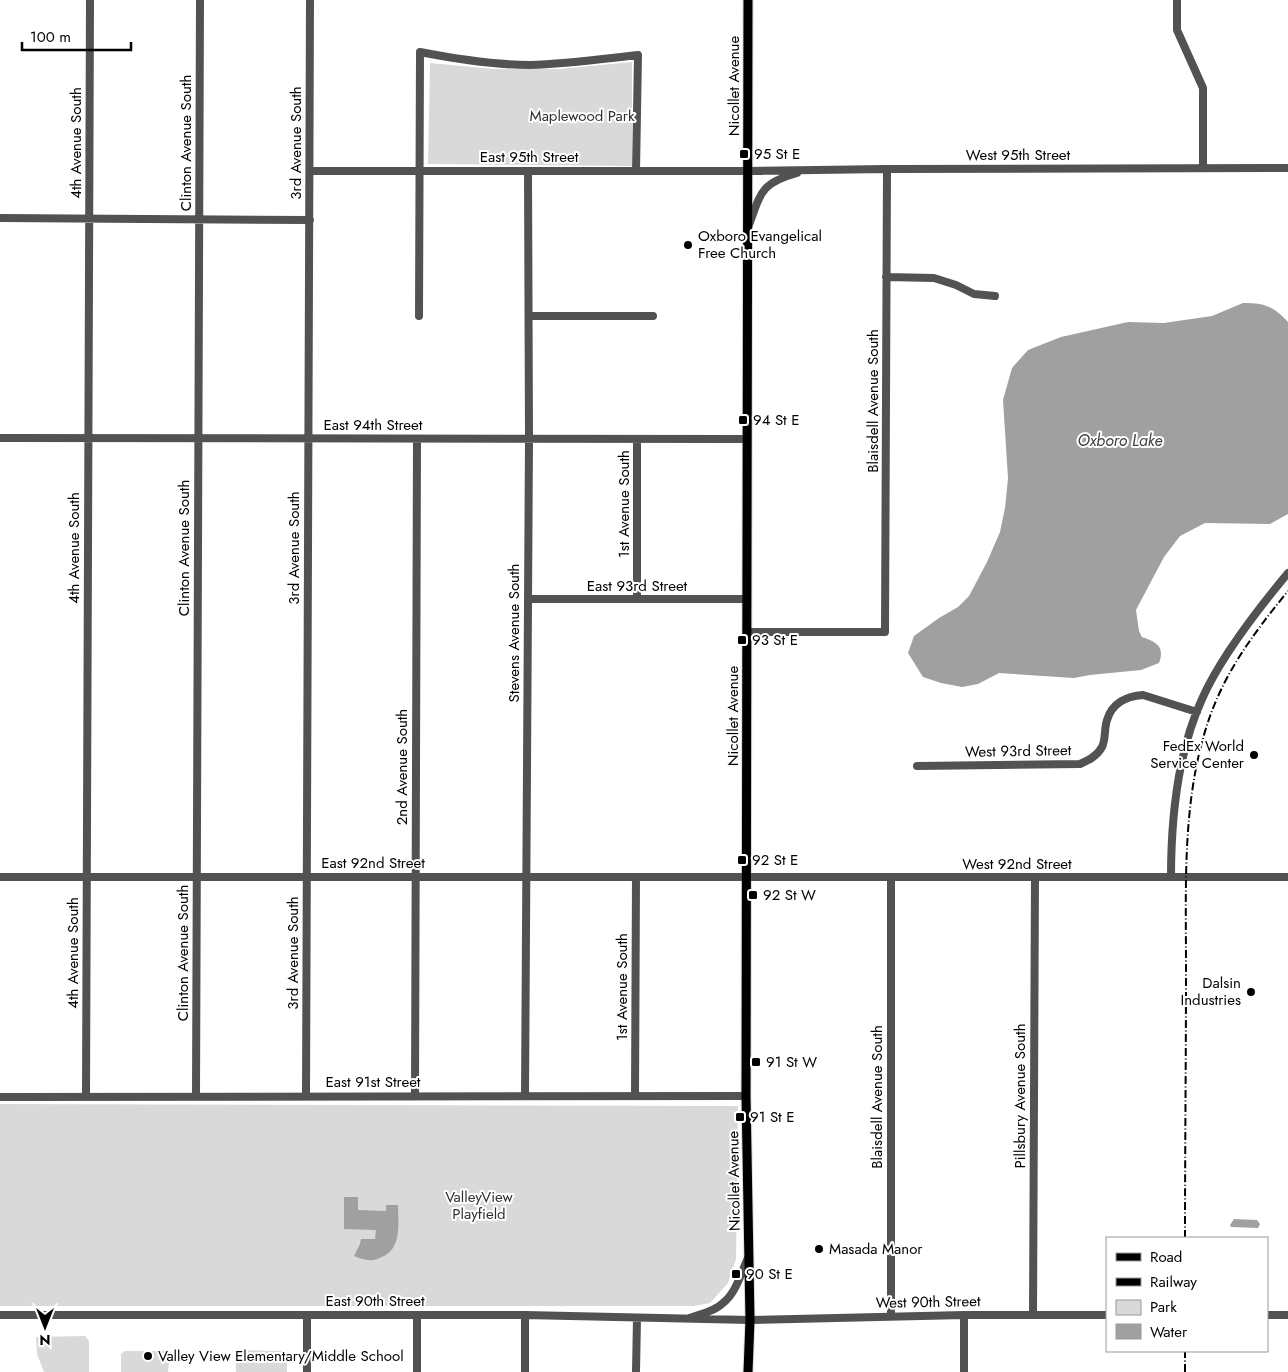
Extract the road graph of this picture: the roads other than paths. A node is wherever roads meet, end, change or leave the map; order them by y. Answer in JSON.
{"nodes":[{"id":1,"x":90,"y":0,"type":"edge"},
{"id":2,"x":200,"y":0,"type":"edge"},
{"id":3,"x":310,"y":0,"type":"edge"},
{"id":4,"x":748,"y":0,"type":"edge"},
{"id":5,"x":1177,"y":0,"type":"edge"},
{"id":6,"x":1203,"y":168,"type":"junction"},
{"id":7,"x":1288,"y":168,"type":"edge"},
{"id":8,"x":887,"y":169,"type":"junction"},
{"id":9,"x":808,"y":170,"type":"junction"},
{"id":10,"x":310,"y":171,"type":"junction"},
{"id":11,"x":419,"y":171,"type":"junction"},
{"id":12,"x":528,"y":171,"type":"junction"},
{"id":13,"x":636,"y":172,"type":"junction"},
{"id":14,"x":748,"y":172,"type":"junction"},
{"id":15,"x":0,"y":218,"type":"edge"},
{"id":16,"x":89,"y":219,"type":"junction"},
{"id":17,"x":199,"y":219,"type":"junction"},
{"id":18,"x":310,"y":220,"type":"junction"},
{"id":19,"x":747,"y":229,"type":"junction"},
{"id":20,"x":886,"y":277,"type":"junction"},
{"id":21,"x":995,"y":296,"type":"dead end"},
{"id":22,"x":418,"y":316,"type":"dead end"},
{"id":23,"x":529,"y":316,"type":"junction"},
{"id":24,"x":652,"y":316,"type":"dead end"},
{"id":25,"x":0,"y":438,"type":"edge"},
{"id":26,"x":88,"y":439,"type":"junction"},
{"id":27,"x":198,"y":439,"type":"junction"},
{"id":28,"x":308,"y":439,"type":"junction"},
{"id":29,"x":417,"y":439,"type":"junction"},
{"id":30,"x":529,"y":439,"type":"junction"},
{"id":31,"x":637,"y":439,"type":"junction"},
{"id":32,"x":747,"y":439,"type":"junction"},
{"id":33,"x":1288,"y":573,"type":"edge"},
{"id":34,"x":528,"y":600,"type":"junction"},
{"id":35,"x":637,"y":600,"type":"junction"},
{"id":36,"x":747,"y":600,"type":"junction"},
{"id":37,"x":747,"y":632,"type":"junction"},
{"id":38,"x":1197,"y":712,"type":"junction"},
{"id":39,"x":918,"y":766,"type":"dead end"},
{"id":40,"x":0,"y":877,"type":"edge"},
{"id":41,"x":86,"y":877,"type":"junction"},
{"id":42,"x":197,"y":877,"type":"junction"},
{"id":43,"x":306,"y":877,"type":"junction"},
{"id":44,"x":415,"y":877,"type":"junction"},
{"id":45,"x":526,"y":877,"type":"junction"},
{"id":46,"x":636,"y":877,"type":"junction"},
{"id":47,"x":1035,"y":877,"type":"junction"},
{"id":48,"x":1288,"y":877,"type":"edge"},
{"id":49,"x":746,"y":878,"type":"junction"},
{"id":50,"x":891,"y":878,"type":"junction"},
{"id":51,"x":1171,"y":878,"type":"junction"},
{"id":52,"x":86,"y":1096,"type":"junction"},
{"id":53,"x":196,"y":1096,"type":"junction"},
{"id":54,"x":306,"y":1096,"type":"junction"},
{"id":55,"x":415,"y":1096,"type":"junction"},
{"id":56,"x":525,"y":1096,"type":"junction"},
{"id":57,"x":635,"y":1096,"type":"junction"},
{"id":58,"x":746,"y":1096,"type":"junction"},
{"id":59,"x":0,"y":1097,"type":"edge"},
{"id":60,"x":749,"y":1256,"type":"junction"},
{"id":61,"x":1288,"y":1314,"type":"edge"},
{"id":62,"x":0,"y":1315,"type":"edge"},
{"id":63,"x":306,"y":1315,"type":"junction"},
{"id":64,"x":417,"y":1315,"type":"junction"},
{"id":65,"x":525,"y":1315,"type":"junction"},
{"id":66,"x":964,"y":1315,"type":"junction"},
{"id":67,"x":1033,"y":1315,"type":"junction"},
{"id":68,"x":1106,"y":1315,"type":"edge"},
{"id":69,"x":1268,"y":1315,"type":"edge"},
{"id":70,"x":891,"y":1316,"type":"junction"},
{"id":71,"x":636,"y":1318,"type":"junction"},
{"id":72,"x":687,"y":1320,"type":"junction"},
{"id":73,"x":750,"y":1320,"type":"junction"},
{"id":74,"x":306,"y":1372,"type":"edge"},
{"id":75,"x":417,"y":1372,"type":"edge"},
{"id":76,"x":525,"y":1372,"type":"edge"},
{"id":77,"x":636,"y":1372,"type":"edge"},
{"id":78,"x":748,"y":1372,"type":"edge"},
{"id":79,"x":964,"y":1372,"type":"edge"}],
"edges":[{"from":1,"to":16,"type":"street","name":"4th Avenue South"},
{"from":2,"to":17,"type":"street","name":"Clinton Avenue South"},
{"from":3,"to":10,"type":"street","name":"3rd Avenue South"},
{"from":4,"to":14,"type":"main road","name":"Nicollet Avenue"},
{"from":5,"to":6,"type":"street"},
{"from":6,"to":7,"type":"street","name":"West 95th Street"},
{"from":6,"to":8,"type":"street","name":"West 95th Street"},
{"from":8,"to":9,"type":"street","name":"West 95th Street"},
{"from":8,"to":20,"type":"street","name":"Blaisdell Avenue South"},
{"from":9,"to":14,"type":"street","name":"West 95th Street"},
{"from":9,"to":19,"type":"street"},
{"from":10,"to":11,"type":"street","name":"East 95th Street"},
{"from":10,"to":18,"type":"street","name":"3rd Avenue South"},
{"from":11,"to":12,"type":"street","name":"East 95th Street"},
{"from":11,"to":13,"type":"street"},
{"from":11,"to":22,"type":"street"},
{"from":12,"to":13,"type":"street","name":"East 95th Street"},
{"from":12,"to":23,"type":"street","name":"Stevens Avenue South"},
{"from":13,"to":14,"type":"street","name":"East 95th Street"},
{"from":14,"to":19,"type":"main road","name":"Nicollet Avenue"},
{"from":15,"to":16,"type":"street"},
{"from":16,"to":17,"type":"street"},
{"from":16,"to":26,"type":"street","name":"4th Avenue South"},
{"from":17,"to":18,"type":"street"},
{"from":17,"to":27,"type":"street","name":"Clinton Avenue South"},
{"from":18,"to":28,"type":"street","name":"3rd Avenue South"},
{"from":19,"to":32,"type":"main road","name":"Nicollet Avenue"},
{"from":20,"to":21,"type":"street"},
{"from":20,"to":37,"type":"street","name":"Blaisdell Avenue South"},
{"from":23,"to":24,"type":"street"},
{"from":23,"to":30,"type":"street","name":"Stevens Avenue South"},
{"from":25,"to":26,"type":"street","name":"East 94th Street"},
{"from":26,"to":27,"type":"street","name":"East 94th Street"},
{"from":26,"to":41,"type":"street","name":"4th Avenue South"},
{"from":27,"to":28,"type":"street","name":"East 94th Street"},
{"from":27,"to":42,"type":"street","name":"Clinton Avenue South"},
{"from":28,"to":29,"type":"street","name":"East 94th Street"},
{"from":28,"to":43,"type":"street","name":"3rd Avenue South"},
{"from":29,"to":30,"type":"street","name":"East 94th Street"},
{"from":29,"to":44,"type":"street","name":"2nd Avenue South"},
{"from":30,"to":31,"type":"street","name":"East 94th Street"},
{"from":30,"to":34,"type":"street","name":"Stevens Avenue South"},
{"from":31,"to":32,"type":"street","name":"East 94th Street"},
{"from":31,"to":35,"type":"street","name":"1st Avenue South"},
{"from":32,"to":36,"type":"main road","name":"Nicollet Avenue"},
{"from":33,"to":38,"type":"street"},
{"from":34,"to":35,"type":"street","name":"East 93rd Street"},
{"from":34,"to":45,"type":"street","name":"Stevens Avenue South"},
{"from":35,"to":36,"type":"street","name":"East 93rd Street"},
{"from":36,"to":37,"type":"main road","name":"Nicollet Avenue"},
{"from":37,"to":49,"type":"main road","name":"Nicollet Avenue"},
{"from":38,"to":39,"type":"street","name":"West 93rd Street"},
{"from":38,"to":51,"type":"street"},
{"from":40,"to":41,"type":"street","name":"East 92nd Street"},
{"from":41,"to":42,"type":"street","name":"East 92nd Street"},
{"from":41,"to":52,"type":"street","name":"4th Avenue South"},
{"from":42,"to":43,"type":"street","name":"East 92nd Street"},
{"from":42,"to":53,"type":"street","name":"Clinton Avenue South"},
{"from":43,"to":44,"type":"street","name":"East 92nd Street"},
{"from":43,"to":54,"type":"street","name":"3rd Avenue South"},
{"from":44,"to":45,"type":"street","name":"East 92nd Street"},
{"from":44,"to":55,"type":"street","name":"2nd Avenue South"},
{"from":45,"to":46,"type":"street","name":"East 92nd Street"},
{"from":45,"to":56,"type":"street","name":"Stevens Avenue South"},
{"from":46,"to":49,"type":"street","name":"East 92nd Street"},
{"from":46,"to":57,"type":"street","name":"1st Avenue South"},
{"from":47,"to":50,"type":"street","name":"West 92nd Street"},
{"from":47,"to":51,"type":"street","name":"West 92nd Street"},
{"from":47,"to":67,"type":"street","name":"Pillsbury Avenue South"},
{"from":48,"to":51,"type":"street","name":"West 92nd Street"},
{"from":49,"to":50,"type":"street","name":"West 92nd Street"},
{"from":49,"to":58,"type":"main road","name":"Nicollet Avenue"},
{"from":50,"to":70,"type":"street","name":"Blaisdell Avenue South"},
{"from":52,"to":53,"type":"street","name":"East 91st Street"},
{"from":52,"to":59,"type":"street","name":"East 91st Street"},
{"from":53,"to":54,"type":"street","name":"East 91st Street"},
{"from":54,"to":55,"type":"street","name":"East 91st Street"},
{"from":55,"to":56,"type":"street","name":"East 91st Street"},
{"from":56,"to":57,"type":"street","name":"East 91st Street"},
{"from":57,"to":58,"type":"street","name":"East 91st Street"},
{"from":58,"to":60,"type":"main road","name":"Nicollet Avenue"},
{"from":60,"to":72,"type":"street"},
{"from":60,"to":73,"type":"main road","name":"Nicollet Avenue"},
{"from":61,"to":69,"type":"street"},
{"from":62,"to":63,"type":"street","name":"East 90th Street"},
{"from":63,"to":64,"type":"street","name":"East 90th Street"},
{"from":63,"to":74,"type":"street"},
{"from":64,"to":65,"type":"street","name":"East 90th Street"},
{"from":64,"to":75,"type":"street"},
{"from":65,"to":71,"type":"street","name":"East 90th Street"},
{"from":65,"to":76,"type":"street"},
{"from":66,"to":67,"type":"street","name":"West 90th Street"},
{"from":66,"to":70,"type":"street","name":"West 90th Street"},
{"from":66,"to":79,"type":"street"},
{"from":67,"to":68,"type":"street","name":"West 90th Street"},
{"from":70,"to":73,"type":"street","name":"West 90th Street"},
{"from":71,"to":72,"type":"street","name":"East 90th Street"},
{"from":71,"to":77,"type":"street"},
{"from":72,"to":73,"type":"street","name":"East 90th Street"},
{"from":73,"to":78,"type":"main road","name":"Nicollet Avenue"}]}
